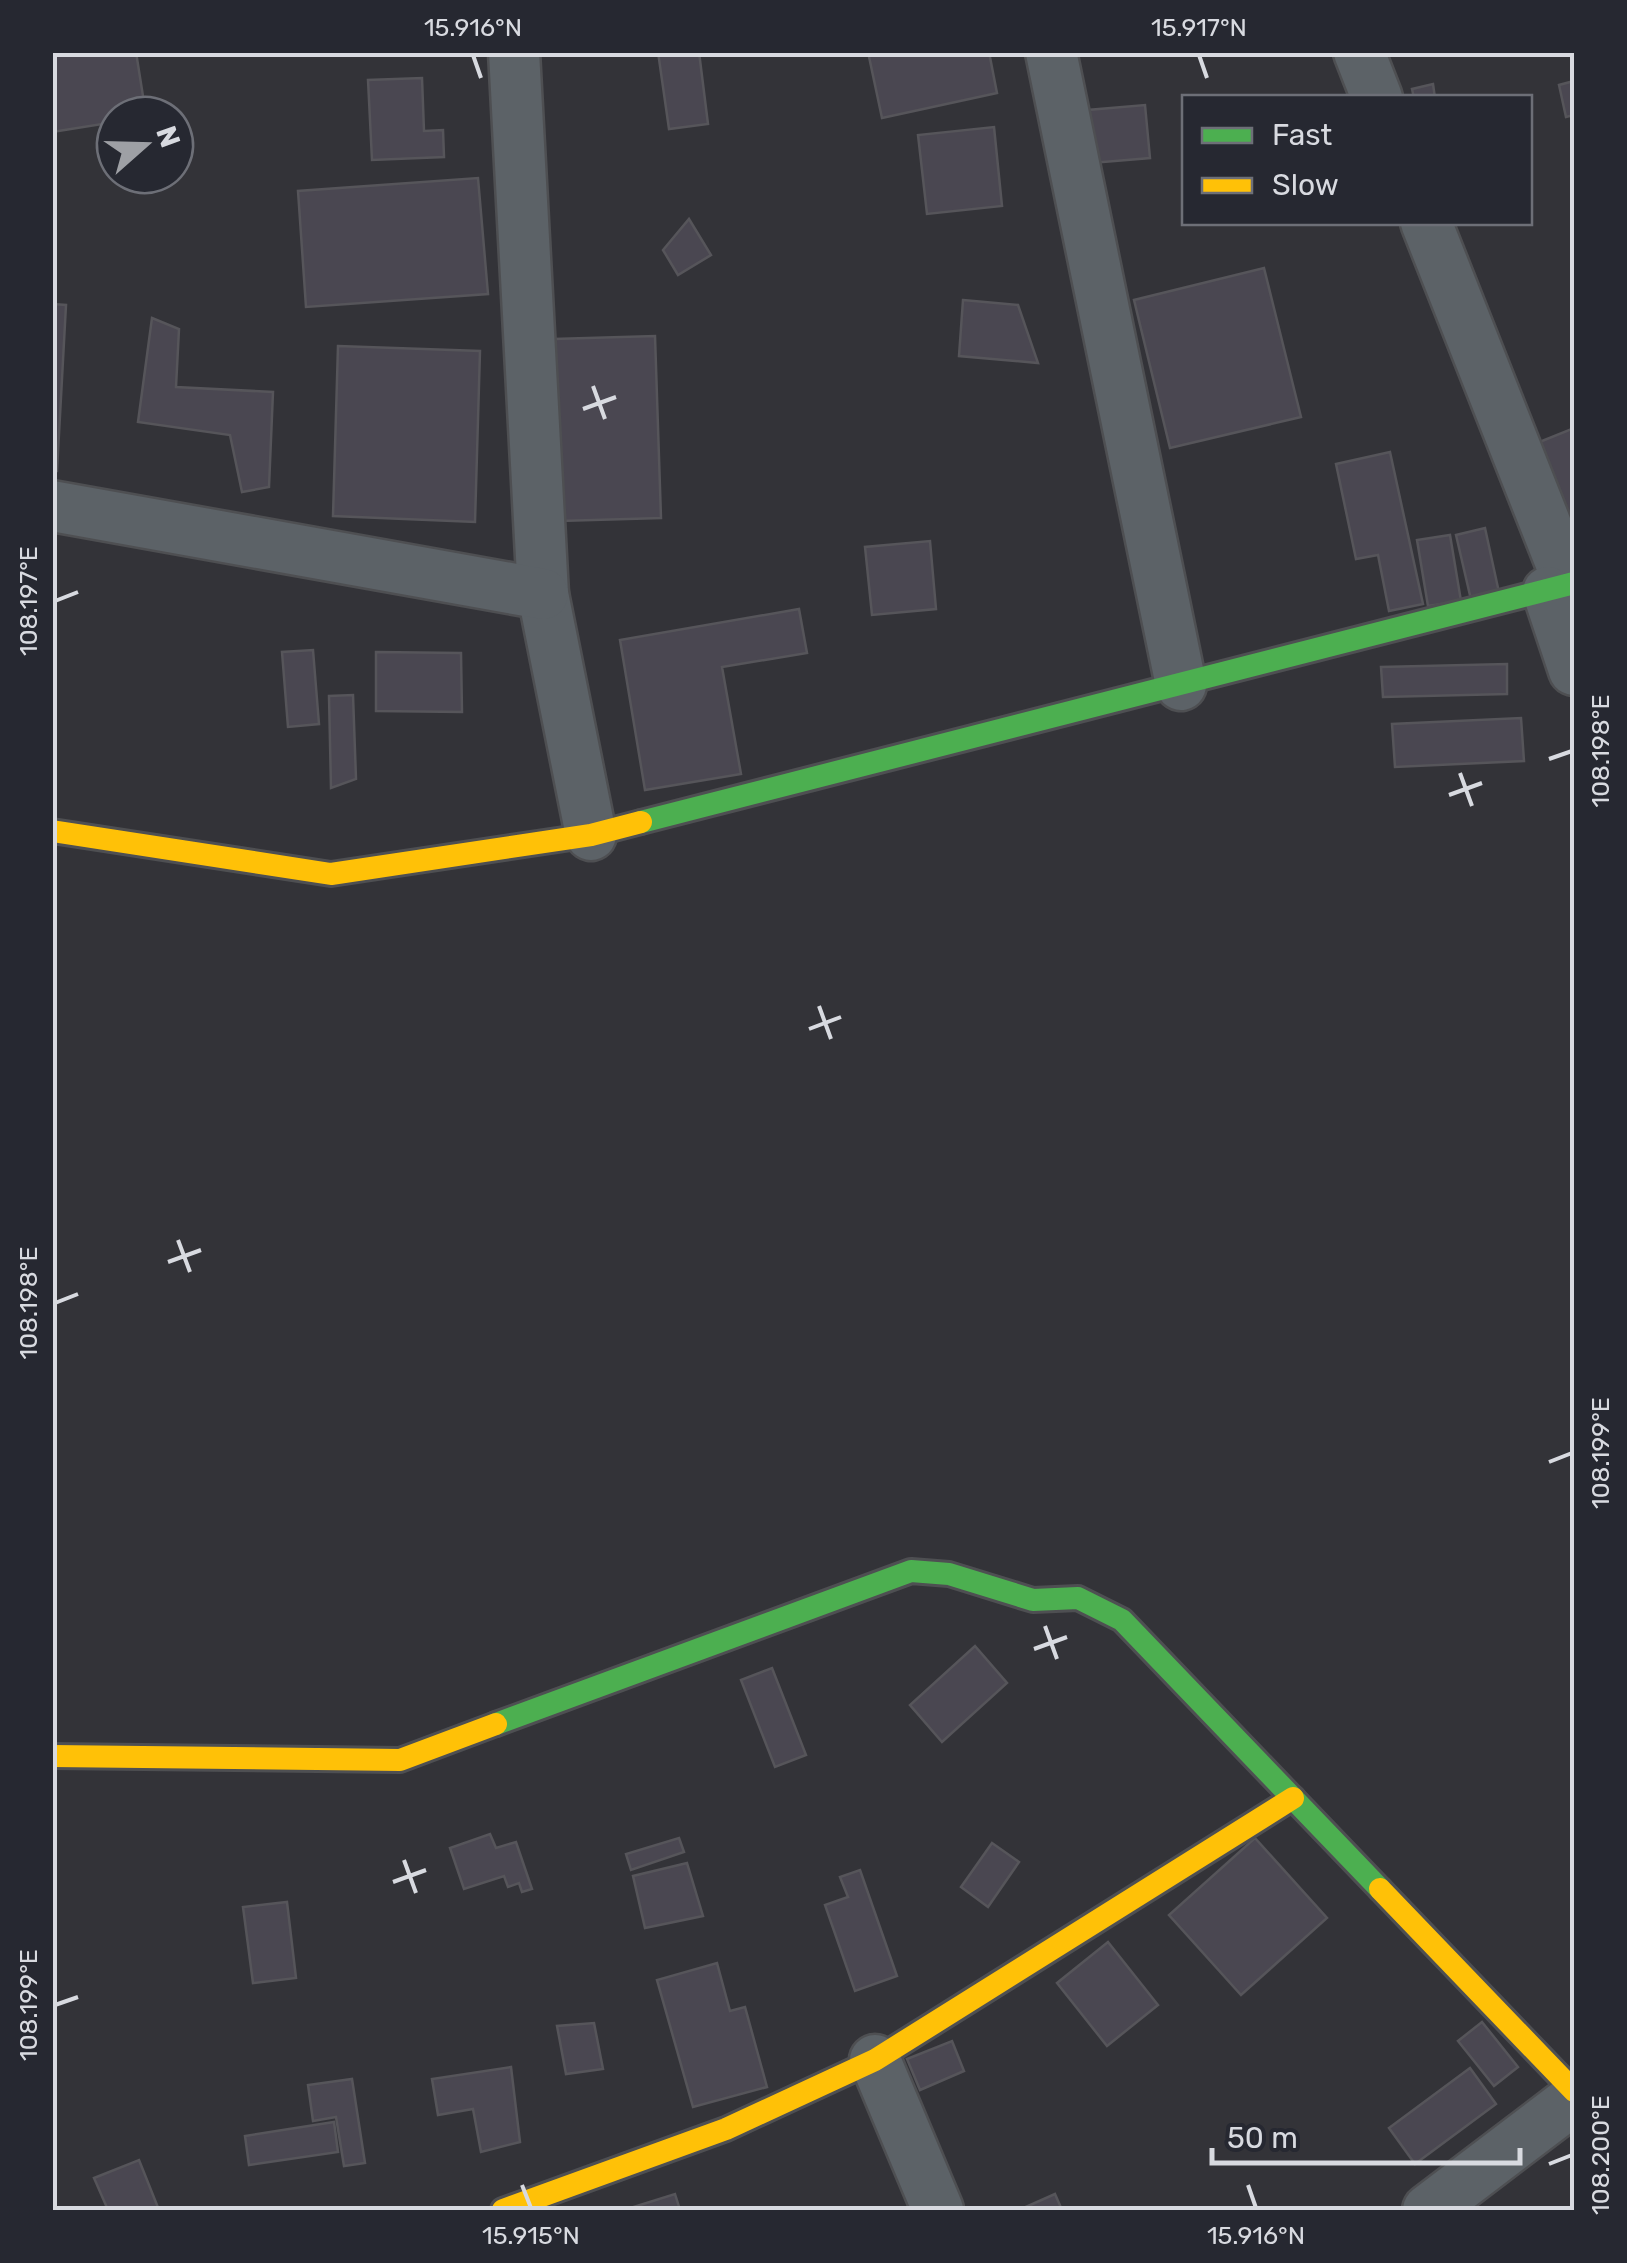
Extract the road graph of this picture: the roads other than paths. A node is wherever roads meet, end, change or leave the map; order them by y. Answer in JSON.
{"nodes":[{"id":1,"x":514,"y":52,"type":"edge"},
{"id":2,"x":1051,"y":52,"type":"edge"},
{"id":3,"x":1359,"y":52,"type":"edge"},
{"id":4,"x":1376,"y":95,"type":"edge"},
{"id":5,"x":1427,"y":225,"type":"edge"},
{"id":6,"x":52,"y":506,"type":"edge"},
{"id":7,"x":1564,"y":587,"type":"edge"},
{"id":8,"x":543,"y":594,"type":"junction"},
{"id":9,"x":1574,"y":670,"type":"edge"},
{"id":10,"x":1181,"y":685,"type":"junction"},
{"id":11,"x":52,"y":831,"type":"edge"},
{"id":12,"x":591,"y":836,"type":"junction"},
{"id":13,"x":52,"y":1756,"type":"edge"},
{"id":14,"x":1293,"y":1798,"type":"junction"},
{"id":15,"x":874,"y":2060,"type":"junction"},
{"id":16,"x":1574,"y":2090,"type":"edge"},
{"id":17,"x":1574,"y":2099,"type":"edge"},
{"id":18,"x":504,"y":2210,"type":"edge"},
{"id":19,"x":938,"y":2210,"type":"edge"},
{"id":20,"x":1428,"y":2210,"type":"edge"}],
"edges":[{"from":1,"to":8,"type":"street"},
{"from":2,"to":10,"type":"street"},
{"from":3,"to":4,"type":"street"},
{"from":5,"to":7,"type":"street"},
{"from":6,"to":8,"type":"street"},
{"from":7,"to":9,"type":"street"},
{"from":7,"to":10,"type":"street"},
{"from":8,"to":12,"type":"street"},
{"from":10,"to":12,"type":"street"},
{"from":11,"to":12,"type":"street"},
{"from":13,"to":14,"type":"street"},
{"from":14,"to":15,"type":"street"},
{"from":14,"to":16,"type":"street"},
{"from":15,"to":18,"type":"street"},
{"from":15,"to":19,"type":"street"},
{"from":17,"to":20,"type":"street"}]}
